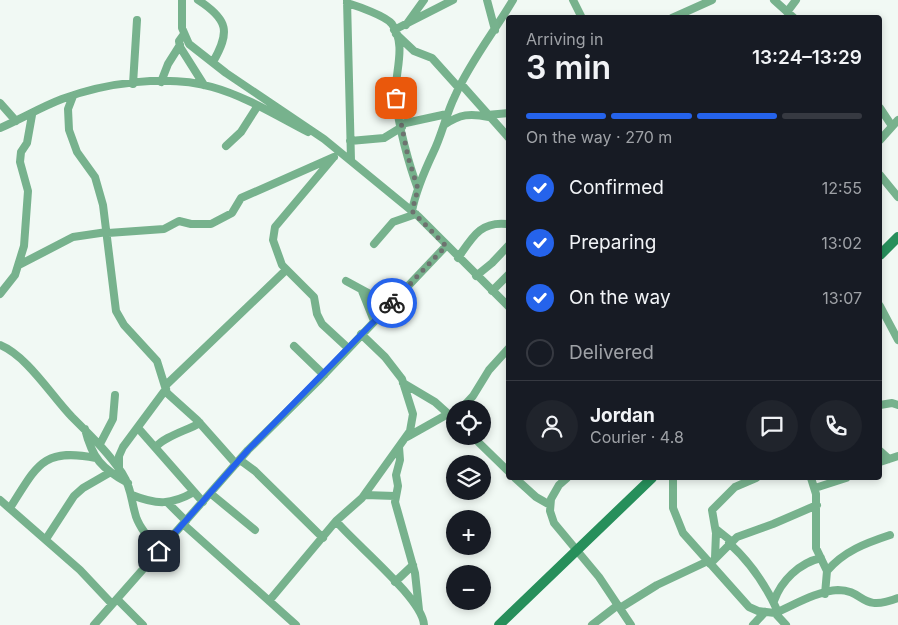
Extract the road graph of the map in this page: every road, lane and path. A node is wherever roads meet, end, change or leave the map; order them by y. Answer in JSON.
{"nodes":[{"id":1,"x":182,"y":0,"type":"edge"},
{"id":2,"x":198,"y":0,"type":"edge"},
{"id":3,"x":424,"y":0,"type":"edge"},
{"id":4,"x":452,"y":0,"type":"edge"},
{"id":5,"x":487,"y":0,"type":"edge"},
{"id":6,"x":513,"y":0,"type":"edge"},
{"id":7,"x":573,"y":0,"type":"edge"},
{"id":8,"x":712,"y":0,"type":"edge"},
{"id":9,"x":774,"y":0,"type":"edge"},
{"id":10,"x":796,"y":0,"type":"edge"},
{"id":11,"x":347,"y":2,"type":"edge"},
{"id":12,"x":580,"y":15,"type":"edge"},
{"id":13,"x":679,"y":15,"type":"edge"},
{"id":14,"x":789,"y":15,"type":"edge"},
{"id":15,"x":137,"y":20,"type":"dead end"},
{"id":16,"x":406,"y":25,"type":"junction"},
{"id":17,"x":495,"y":30,"type":"junction"},
{"id":18,"x":395,"y":32,"type":"junction"},
{"id":19,"x":184,"y":34,"type":"junction"},
{"id":20,"x":180,"y":45,"type":"junction"},
{"id":21,"x":212,"y":62,"type":"junction"},
{"id":22,"x":161,"y":82,"type":"junction"},
{"id":23,"x":132,"y":84,"type":"junction"},
{"id":24,"x":204,"y":85,"type":"junction"},
{"id":25,"x":460,"y":86,"type":"junction"},
{"id":26,"x":73,"y":96,"type":"junction"},
{"id":27,"x":0,"y":104,"type":"edge"},
{"id":28,"x":257,"y":106,"type":"junction"},
{"id":29,"x":882,"y":110,"type":"edge"},
{"id":30,"x":506,"y":113,"type":"edge"},
{"id":31,"x":32,"y":114,"type":"junction"},
{"id":32,"x":447,"y":114,"type":"junction"},
{"id":33,"x":488,"y":116,"type":"junction"},
{"id":34,"x":16,"y":121,"type":"junction"},
{"id":35,"x":895,"y":123,"type":"edge"},
{"id":36,"x":402,"y":125,"type":"junction"},
{"id":37,"x":444,"y":125,"type":"junction"},
{"id":38,"x":0,"y":128,"type":"edge"},
{"id":39,"x":506,"y":135,"type":"edge"},
{"id":40,"x":882,"y":138,"type":"edge"},
{"id":41,"x":350,"y":141,"type":"junction"},
{"id":42,"x":328,"y":142,"type":"junction"},
{"id":43,"x":226,"y":146,"type":"dead end"},
{"id":44,"x":336,"y":154,"type":"junction"},
{"id":45,"x":351,"y":160,"type":"junction"},
{"id":46,"x":882,"y":177,"type":"edge"},
{"id":47,"x":418,"y":189,"type":"junction"},
{"id":48,"x":898,"y":197,"type":"edge"},
{"id":49,"x":414,"y":213,"type":"junction"},
{"id":50,"x":506,"y":224,"type":"edge"},
{"id":51,"x":108,"y":233,"type":"junction"},
{"id":52,"x":898,"y":237,"type":"edge"},
{"id":53,"x":374,"y":244,"type":"dead end"},
{"id":54,"x":446,"y":246,"type":"junction"},
{"id":55,"x":506,"y":248,"type":"edge"},
{"id":56,"x":882,"y":253,"type":"edge"},
{"id":57,"x":458,"y":258,"type":"junction"},
{"id":58,"x":18,"y":265,"type":"junction"},
{"id":59,"x":286,"y":270,"type":"junction"},
{"id":60,"x":476,"y":276,"type":"junction"},
{"id":61,"x":506,"y":277,"type":"edge"},
{"id":62,"x":346,"y":281,"type":"dead end"},
{"id":63,"x":362,"y":291,"type":"junction"},
{"id":64,"x":492,"y":291,"type":"junction"},
{"id":65,"x":0,"y":294,"type":"edge"},
{"id":66,"x":394,"y":301,"type":"junction"},
{"id":67,"x":506,"y":305,"type":"edge"},
{"id":68,"x":882,"y":310,"type":"edge"},
{"id":69,"x":374,"y":321,"type":"junction"},
{"id":70,"x":361,"y":334,"type":"junction"},
{"id":71,"x":898,"y":340,"type":"edge"},
{"id":72,"x":0,"y":345,"type":"edge"},
{"id":73,"x":294,"y":346,"type":"dead end"},
{"id":74,"x":348,"y":348,"type":"junction"},
{"id":75,"x":506,"y":351,"type":"edge"},
{"id":76,"x":324,"y":374,"type":"junction"},
{"id":77,"x":403,"y":383,"type":"junction"},
{"id":78,"x":166,"y":388,"type":"junction"},
{"id":79,"x":115,"y":395,"type":"dead end"},
{"id":80,"x":469,"y":400,"type":"edge"},
{"id":81,"x":882,"y":405,"type":"edge"},
{"id":82,"x":898,"y":405,"type":"edge"},
{"id":83,"x":446,"y":411,"type":"edge"},
{"id":84,"x":446,"y":419,"type":"edge"},
{"id":85,"x":200,"y":423,"type":"junction"},
{"id":86,"x":138,"y":428,"type":"junction"},
{"id":87,"x":85,"y":429,"type":"junction"},
{"id":88,"x":405,"y":438,"type":"junction"},
{"id":89,"x":100,"y":444,"type":"junction"},
{"id":90,"x":481,"y":445,"type":"edge"},
{"id":91,"x":399,"y":446,"type":"junction"},
{"id":92,"x":156,"y":448,"type":"junction"},
{"id":93,"x":882,"y":453,"type":"edge"},
{"id":94,"x":898,"y":456,"type":"edge"},
{"id":95,"x":96,"y":458,"type":"junction"},
{"id":96,"x":889,"y":459,"type":"junction"},
{"id":97,"x":882,"y":461,"type":"edge"},
{"id":98,"x":238,"y":462,"type":"junction"},
{"id":99,"x":119,"y":468,"type":"junction"},
{"id":100,"x":506,"y":469,"type":"edge"},
{"id":101,"x":109,"y":473,"type":"junction"},
{"id":102,"x":517,"y":480,"type":"edge"},
{"id":103,"x":565,"y":480,"type":"edge"},
{"id":104,"x":650,"y":480,"type":"edge"},
{"id":105,"x":673,"y":480,"type":"edge"},
{"id":106,"x":752,"y":480,"type":"edge"},
{"id":107,"x":812,"y":480,"type":"edge"},
{"id":108,"x":840,"y":480,"type":"edge"},
{"id":109,"x":128,"y":483,"type":"junction"},
{"id":110,"x":815,"y":488,"type":"junction"},
{"id":111,"x":194,"y":492,"type":"junction"},
{"id":112,"x":210,"y":493,"type":"junction"},
{"id":113,"x":132,"y":495,"type":"junction"},
{"id":114,"x":365,"y":495,"type":"junction"},
{"id":115,"x":395,"y":496,"type":"junction"},
{"id":116,"x":0,"y":500,"type":"edge"},
{"id":117,"x":167,"y":502,"type":"junction"},
{"id":118,"x":203,"y":502,"type":"junction"},
{"id":119,"x":550,"y":505,"type":"junction"},
{"id":120,"x":816,"y":505,"type":"junction"},
{"id":121,"x":10,"y":508,"type":"junction"},
{"id":122,"x":185,"y":522,"type":"junction"},
{"id":123,"x":336,"y":522,"type":"junction"},
{"id":124,"x":716,"y":529,"type":"junction"},
{"id":125,"x":254,"y":530,"type":"dead end"},
{"id":126,"x":890,"y":535,"type":"dead end"},
{"id":127,"x":322,"y":538,"type":"junction"},
{"id":128,"x":46,"y":539,"type":"junction"},
{"id":129,"x":730,"y":542,"type":"junction"},
{"id":130,"x":578,"y":550,"type":"junction"},
{"id":131,"x":159,"y":551,"type":"junction"},
{"id":132,"x":821,"y":558,"type":"junction"},
{"id":133,"x":711,"y":561,"type":"junction"},
{"id":134,"x":413,"y":565,"type":"junction"},
{"id":135,"x":827,"y":571,"type":"junction"},
{"id":136,"x":396,"y":582,"type":"junction"},
{"id":137,"x":824,"y":594,"type":"junction"},
{"id":138,"x":898,"y":598,"type":"edge"},
{"id":139,"x":269,"y":601,"type":"junction"},
{"id":140,"x":115,"y":602,"type":"junction"},
{"id":141,"x":774,"y":602,"type":"junction"},
{"id":142,"x":619,"y":607,"type":"junction"},
{"id":143,"x":419,"y":610,"type":"junction"},
{"id":144,"x":765,"y":612,"type":"junction"},
{"id":145,"x":777,"y":612,"type":"junction"},
{"id":146,"x":94,"y":625,"type":"edge"},
{"id":147,"x":143,"y":625,"type":"edge"},
{"id":148,"x":296,"y":625,"type":"edge"},
{"id":149,"x":424,"y":625,"type":"edge"},
{"id":150,"x":499,"y":625,"type":"edge"},
{"id":151,"x":592,"y":625,"type":"edge"},
{"id":152,"x":632,"y":625,"type":"edge"},
{"id":153,"x":753,"y":625,"type":"edge"},
{"id":154,"x":786,"y":625,"type":"edge"}],
"edges":[{"from":1,"to":19,"type":"street"},
{"from":2,"to":21,"type":"street"},
{"from":3,"to":16,"type":"street"},
{"from":4,"to":16,"type":"street"},
{"from":5,"to":17,"type":"street"},
{"from":6,"to":17,"type":"street"},
{"from":7,"to":12,"type":"street"},
{"from":8,"to":13,"type":"street"},
{"from":9,"to":14,"type":"street"},
{"from":10,"to":14,"type":"street"},
{"from":11,"to":18,"type":"street"},
{"from":11,"to":41,"type":"street"},
{"from":15,"to":23,"type":"street"},
{"from":16,"to":18,"type":"street"},
{"from":17,"to":25,"type":"street"},
{"from":18,"to":25,"type":"street"},
{"from":18,"to":36,"type":"street"},
{"from":19,"to":20,"type":"street"},
{"from":19,"to":21,"type":"street"},
{"from":20,"to":22,"type":"street"},
{"from":20,"to":24,"type":"street"},
{"from":21,"to":42,"type":"street"},
{"from":22,"to":23,"type":"street"},
{"from":22,"to":24,"type":"street"},
{"from":23,"to":26,"type":"street"},
{"from":24,"to":28,"type":"street"},
{"from":25,"to":32,"type":"street"},
{"from":25,"to":33,"type":"street"},
{"from":26,"to":31,"type":"street"},
{"from":26,"to":51,"type":"street"},
{"from":27,"to":34,"type":"street"},
{"from":28,"to":42,"type":"street"},
{"from":28,"to":43,"type":"street"},
{"from":29,"to":35,"type":"street"},
{"from":30,"to":33,"type":"street"},
{"from":31,"to":34,"type":"street"},
{"from":31,"to":58,"type":"street"},
{"from":32,"to":36,"type":"street"},
{"from":32,"to":37,"type":"street"},
{"from":33,"to":37,"type":"street"},
{"from":33,"to":39,"type":"street"},
{"from":34,"to":38,"type":"street"},
{"from":35,"to":40,"type":"street"},
{"from":36,"to":41,"type":"street"},
{"from":36,"to":47,"type":"street"},
{"from":37,"to":47,"type":"street"},
{"from":41,"to":45,"type":"street"},
{"from":42,"to":44,"type":"street"},
{"from":44,"to":45,"type":"street"},
{"from":44,"to":51,"type":"street"},
{"from":44,"to":59,"type":"street"},
{"from":45,"to":49,"type":"street"},
{"from":46,"to":48,"type":"street"},
{"from":47,"to":49,"type":"street"},
{"from":49,"to":53,"type":"street"},
{"from":49,"to":54,"type":"street"},
{"from":50,"to":57,"type":"street"},
{"from":51,"to":58,"type":"street"},
{"from":51,"to":78,"type":"street"},
{"from":52,"to":56,"type":"street"},
{"from":54,"to":57,"type":"street"},
{"from":54,"to":66,"type":"street"},
{"from":55,"to":60,"type":"street"},
{"from":57,"to":60,"type":"street"},
{"from":58,"to":65,"type":"street"},
{"from":59,"to":74,"type":"street"},
{"from":59,"to":78,"type":"street"},
{"from":60,"to":64,"type":"street"},
{"from":61,"to":64,"type":"street"},
{"from":62,"to":63,"type":"street"},
{"from":63,"to":66,"type":"street"},
{"from":63,"to":69,"type":"street"},
{"from":64,"to":67,"type":"street"},
{"from":66,"to":69,"type":"street"},
{"from":68,"to":71,"type":"street"},
{"from":69,"to":70,"type":"street"},
{"from":70,"to":74,"type":"street"},
{"from":70,"to":77,"type":"street"},
{"from":72,"to":87,"type":"street"},
{"from":73,"to":76,"type":"street"},
{"from":74,"to":76,"type":"street"},
{"from":75,"to":80,"type":"street"},
{"from":76,"to":98,"type":"street"},
{"from":77,"to":83,"type":"street"},
{"from":77,"to":88,"type":"street"},
{"from":78,"to":85,"type":"street"},
{"from":78,"to":86,"type":"street"},
{"from":79,"to":89,"type":"street"},
{"from":81,"to":82,"type":"street"},
{"from":84,"to":88,"type":"street"},
{"from":85,"to":92,"type":"street"},
{"from":85,"to":98,"type":"street"},
{"from":86,"to":92,"type":"street"},
{"from":86,"to":99,"type":"street"},
{"from":87,"to":89,"type":"street"},
{"from":87,"to":95,"type":"street"},
{"from":88,"to":91,"type":"street"},
{"from":89,"to":99,"type":"street"},
{"from":90,"to":100,"type":"street"},
{"from":91,"to":114,"type":"street"},
{"from":91,"to":115,"type":"street"},
{"from":92,"to":111,"type":"street"},
{"from":93,"to":96,"type":"street"},
{"from":94,"to":96,"type":"street"},
{"from":95,"to":101,"type":"street"},
{"from":95,"to":121,"type":"street"},
{"from":96,"to":97,"type":"street"},
{"from":98,"to":112,"type":"street"},
{"from":98,"to":127,"type":"street"},
{"from":99,"to":109,"type":"street"},
{"from":101,"to":109,"type":"street"},
{"from":101,"to":128,"type":"street"},
{"from":102,"to":119,"type":"street"},
{"from":103,"to":119,"type":"street"},
{"from":104,"to":130,"type":"street"},
{"from":105,"to":133,"type":"street"},
{"from":106,"to":124,"type":"street"},
{"from":107,"to":110,"type":"street"},
{"from":108,"to":110,"type":"street"},
{"from":109,"to":113,"type":"street"},
{"from":110,"to":120,"type":"street"},
{"from":111,"to":117,"type":"street"},
{"from":111,"to":118,"type":"street"},
{"from":112,"to":118,"type":"street"},
{"from":112,"to":125,"type":"street"},
{"from":113,"to":117,"type":"street"},
{"from":113,"to":131,"type":"street"},
{"from":114,"to":115,"type":"street"},
{"from":114,"to":123,"type":"street"},
{"from":115,"to":134,"type":"street"},
{"from":116,"to":121,"type":"street"},
{"from":117,"to":122,"type":"street"},
{"from":118,"to":122,"type":"street"},
{"from":119,"to":130,"type":"street"},
{"from":120,"to":129,"type":"street"},
{"from":120,"to":132,"type":"street"},
{"from":121,"to":128,"type":"street"},
{"from":122,"to":131,"type":"street"},
{"from":122,"to":139,"type":"street"},
{"from":123,"to":127,"type":"street"},
{"from":123,"to":136,"type":"street"},
{"from":124,"to":129,"type":"street"},
{"from":124,"to":133,"type":"street"},
{"from":126,"to":135,"type":"street"},
{"from":127,"to":139,"type":"street"},
{"from":128,"to":140,"type":"street"},
{"from":129,"to":133,"type":"street"},
{"from":129,"to":141,"type":"street"},
{"from":130,"to":142,"type":"street"},
{"from":130,"to":150,"type":"street"},
{"from":131,"to":140,"type":"street"},
{"from":132,"to":135,"type":"street"},
{"from":132,"to":141,"type":"street"},
{"from":133,"to":142,"type":"street"},
{"from":133,"to":144,"type":"street"},
{"from":134,"to":136,"type":"street"},
{"from":134,"to":143,"type":"street"},
{"from":135,"to":137,"type":"street"},
{"from":136,"to":143,"type":"street"},
{"from":137,"to":138,"type":"street"},
{"from":137,"to":145,"type":"street"},
{"from":139,"to":148,"type":"street"},
{"from":140,"to":146,"type":"street"},
{"from":140,"to":147,"type":"street"},
{"from":141,"to":145,"type":"street"},
{"from":142,"to":151,"type":"street"},
{"from":142,"to":152,"type":"street"},
{"from":143,"to":149,"type":"street"},
{"from":144,"to":145,"type":"street"},
{"from":144,"to":153,"type":"street"},
{"from":145,"to":154,"type":"street"}]}
